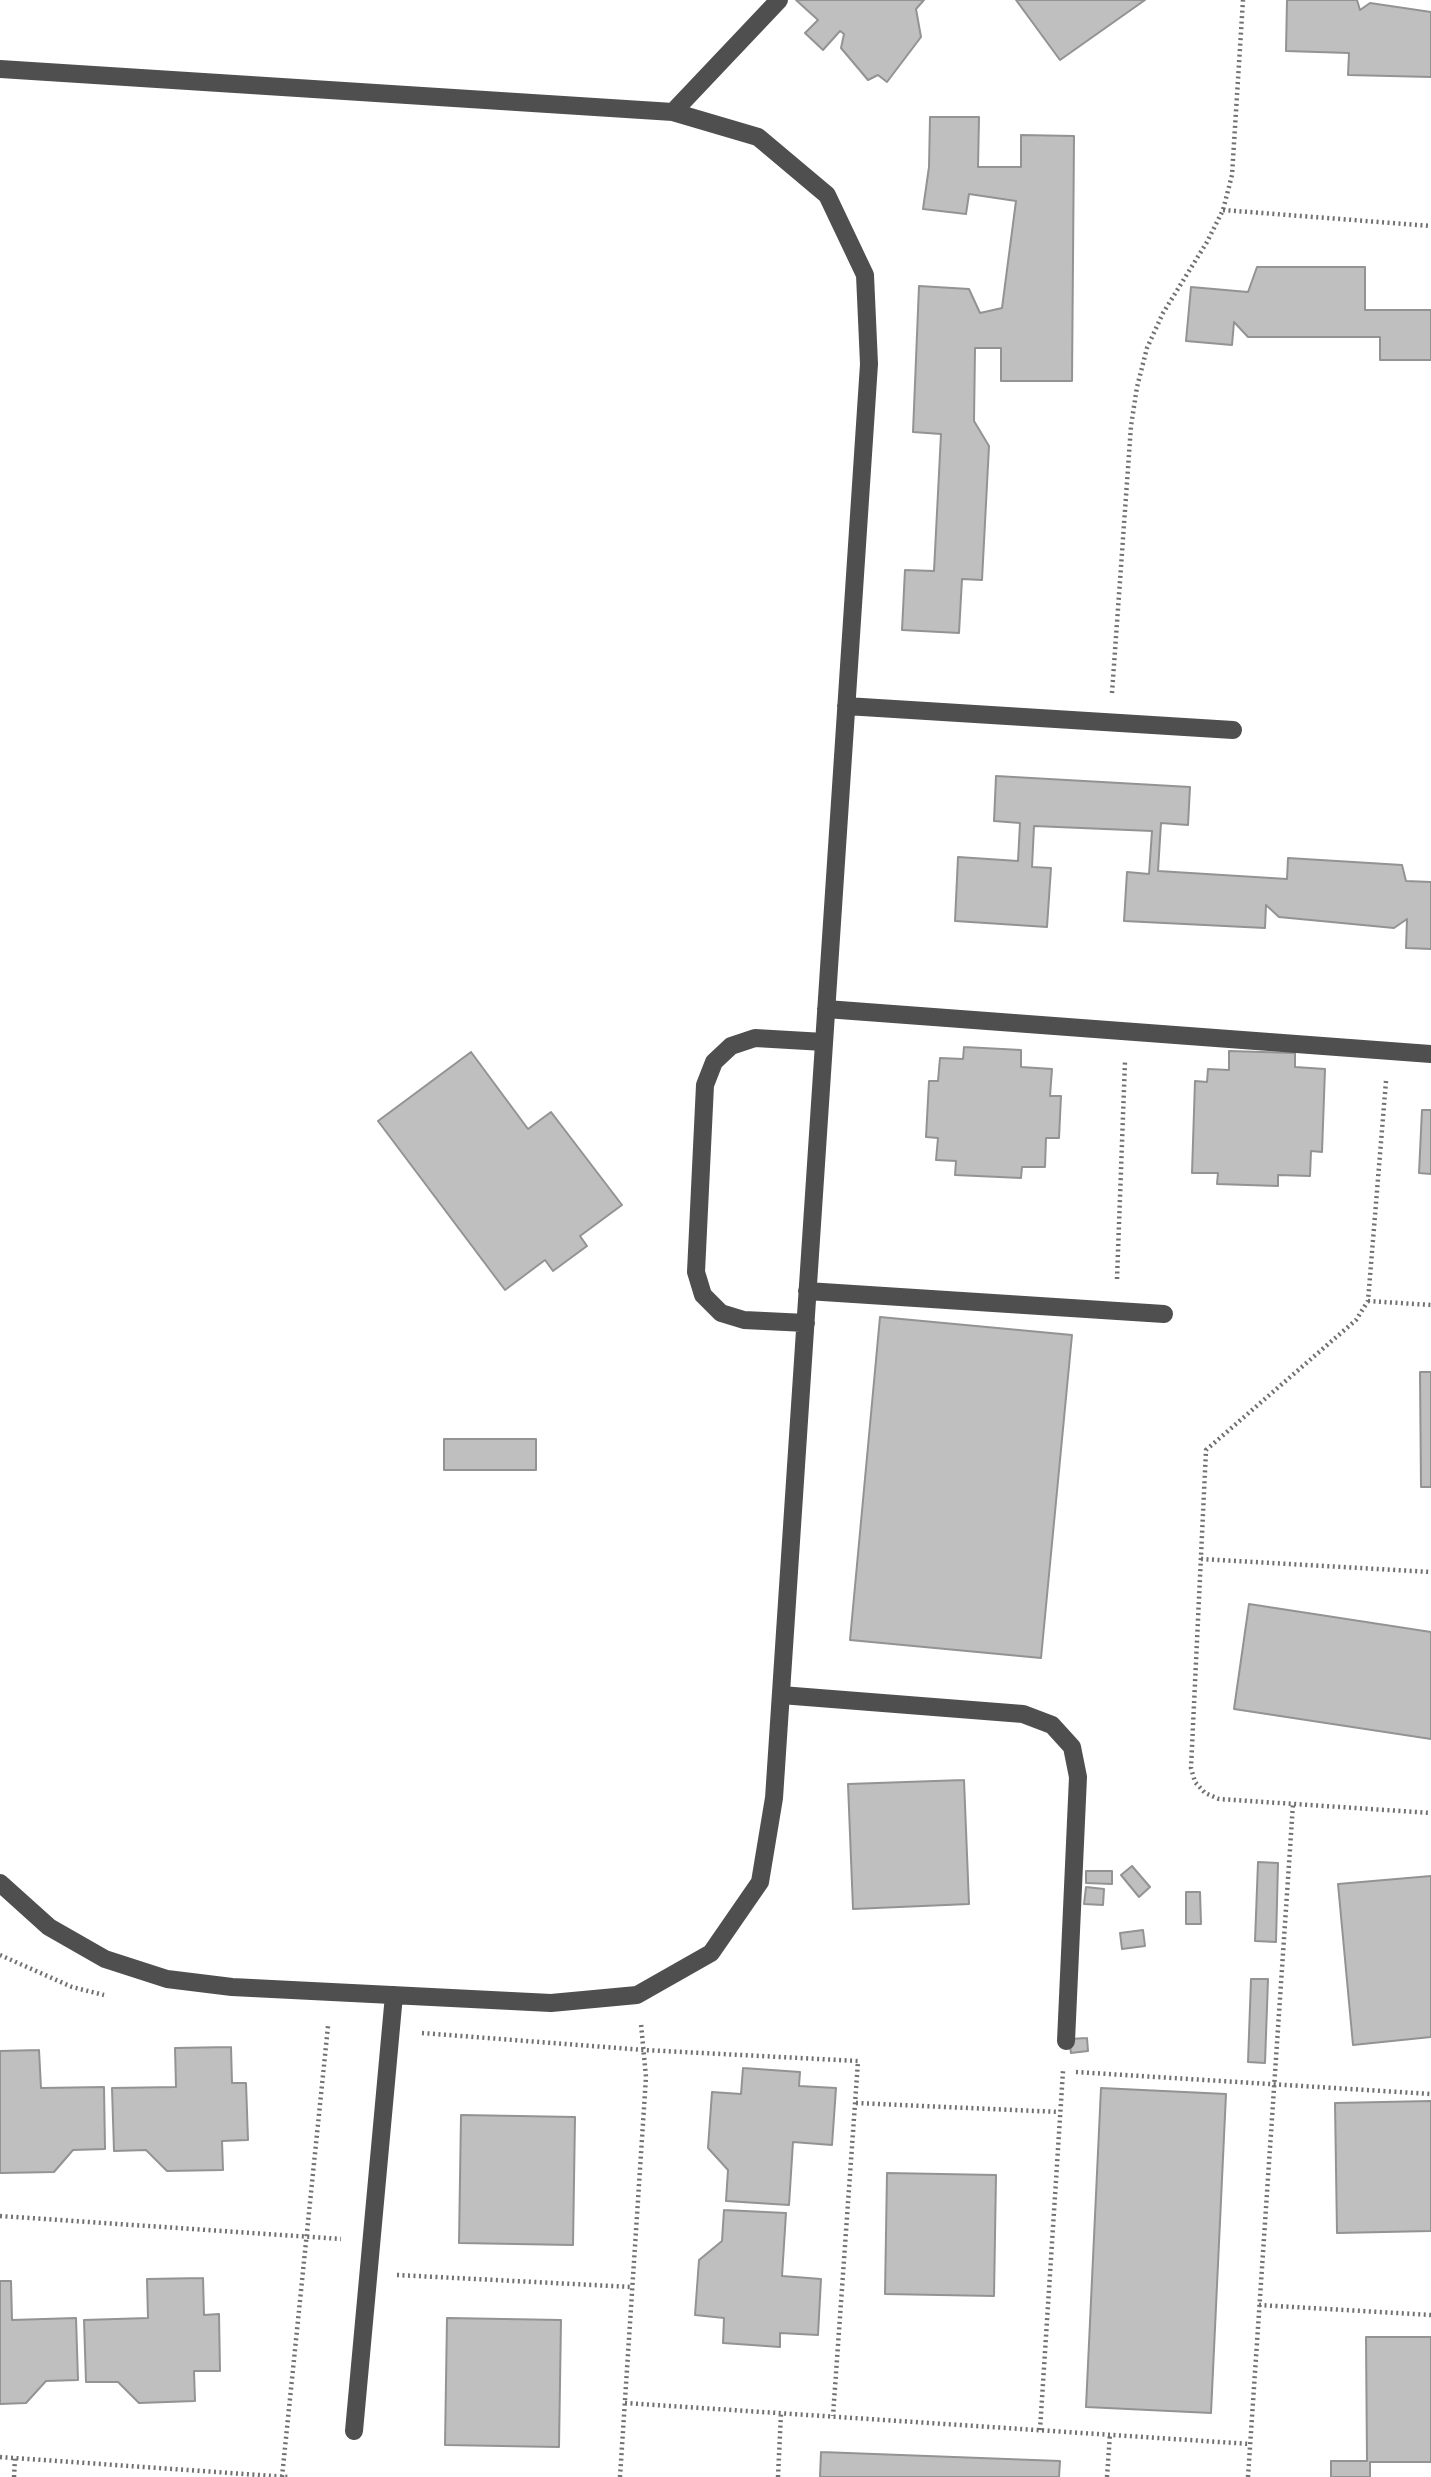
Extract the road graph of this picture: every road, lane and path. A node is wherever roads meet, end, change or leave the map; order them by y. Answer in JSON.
{"nodes":[{"id":1,"x":779,"y":0,"type":"edge"},
{"id":2,"x":1243,"y":0,"type":"edge"},
{"id":3,"x":0,"y":69,"type":"edge"},
{"id":4,"x":673,"y":112,"type":"junction"},
{"id":5,"x":1223,"y":210,"type":"junction"},
{"id":6,"x":1431,"y":226,"type":"edge"},
{"id":7,"x":846,"y":706,"type":"junction"},
{"id":8,"x":1110,"y":722,"type":"junction"},
{"id":9,"x":1233,"y":730,"type":"dead end"},
{"id":10,"x":826,"y":1009,"type":"junction"},
{"id":11,"x":1127,"y":1032,"type":"junction"},
{"id":12,"x":824,"y":1042,"type":"junction"},
{"id":13,"x":1388,"y":1051,"type":"junction"},
{"id":14,"x":1431,"y":1054,"type":"edge"},
{"id":15,"x":807,"y":1291,"type":"junction"},
{"id":16,"x":1368,"y":1301,"type":"junction"},
{"id":17,"x":1431,"y":1305,"type":"edge"},
{"id":18,"x":1115,"y":1310,"type":"junction"},
{"id":19,"x":1164,"y":1314,"type":"dead end"},
{"id":20,"x":806,"y":1324,"type":"junction"},
{"id":21,"x":1201,"y":1559,"type":"junction"},
{"id":22,"x":1431,"y":1572,"type":"edge"},
{"id":23,"x":781,"y":1695,"type":"junction"},
{"id":24,"x":1293,"y":1804,"type":"junction"},
{"id":25,"x":1431,"y":1813,"type":"edge"},
{"id":26,"x":0,"y":1883,"type":"edge"},
{"id":27,"x":394,"y":1996,"type":"junction"},
{"id":28,"x":637,"y":1996,"type":"junction"},
{"id":29,"x":328,"y":2026,"type":"dead end"},
{"id":30,"x":1066,"y":2041,"type":"joint"},
{"id":31,"x":644,"y":2050,"type":"junction"},
{"id":32,"x":1063,"y":2071,"type":"junction"},
{"id":33,"x":1274,"y":2084,"type":"junction"},
{"id":34,"x":1431,"y":2094,"type":"edge"},
{"id":35,"x":856,"y":2103,"type":"junction"},
{"id":36,"x":1059,"y":2112,"type":"junction"},
{"id":37,"x":0,"y":2216,"type":"edge"},
{"id":38,"x":306,"y":2237,"type":"junction"},
{"id":39,"x":371,"y":2241,"type":"junction"},
{"id":40,"x":369,"y":2273,"type":"junction"},
{"id":41,"x":632,"y":2287,"type":"junction"},
{"id":42,"x":1259,"y":2305,"type":"junction"},
{"id":43,"x":1431,"y":2315,"type":"edge"},
{"id":44,"x":625,"y":2403,"type":"junction"},
{"id":45,"x":781,"y":2413,"type":"junction"},
{"id":46,"x":833,"y":2416,"type":"junction"},
{"id":47,"x":1040,"y":2430,"type":"junction"},
{"id":48,"x":354,"y":2431,"type":"dead end"},
{"id":49,"x":1110,"y":2434,"type":"junction"},
{"id":50,"x":1250,"y":2444,"type":"junction"},
{"id":51,"x":0,"y":2457,"type":"edge"},
{"id":52,"x":15,"y":2458,"type":"junction"},
{"id":53,"x":268,"y":2476,"type":"edge"},
{"id":54,"x":15,"y":2477,"type":"edge"},
{"id":55,"x":282,"y":2477,"type":"edge"},
{"id":56,"x":288,"y":2477,"type":"edge"},
{"id":57,"x":620,"y":2477,"type":"edge"},
{"id":58,"x":778,"y":2477,"type":"edge"},
{"id":59,"x":1107,"y":2477,"type":"edge"},
{"id":60,"x":1248,"y":2477,"type":"edge"}],
"edges":[{"from":1,"to":4,"type":"street"},
{"from":2,"to":5,"type":"path"},
{"from":3,"to":4,"type":"street"},
{"from":4,"to":7,"type":"street"},
{"from":5,"to":6,"type":"path"},
{"from":5,"to":8,"type":"path"},
{"from":7,"to":8,"type":"street"},
{"from":7,"to":10,"type":"street"},
{"from":8,"to":9,"type":"street"},
{"from":10,"to":11,"type":"street"},
{"from":10,"to":12,"type":"street"},
{"from":11,"to":13,"type":"street"},
{"from":11,"to":18,"type":"path"},
{"from":12,"to":15,"type":"street"},
{"from":12,"to":20,"type":"street"},
{"from":13,"to":14,"type":"street"},
{"from":13,"to":16,"type":"path"},
{"from":15,"to":18,"type":"street"},
{"from":15,"to":20,"type":"street"},
{"from":16,"to":17,"type":"path"},
{"from":16,"to":21,"type":"path"},
{"from":18,"to":19,"type":"street"},
{"from":20,"to":23,"type":"street"},
{"from":21,"to":22,"type":"path"},
{"from":21,"to":24,"type":"path"},
{"from":23,"to":28,"type":"street"},
{"from":23,"to":30,"type":"street"},
{"from":24,"to":25,"type":"path"},
{"from":24,"to":33,"type":"path"},
{"from":26,"to":27,"type":"street"},
{"from":27,"to":28,"type":"street"},
{"from":27,"to":39,"type":"street"},
{"from":28,"to":31,"type":"path"},
{"from":29,"to":38,"type":"path"},
{"from":30,"to":32,"type":"path"},
{"from":31,"to":35,"type":"path"},
{"from":31,"to":41,"type":"path"},
{"from":32,"to":33,"type":"path"},
{"from":32,"to":36,"type":"path"},
{"from":33,"to":34,"type":"path"},
{"from":33,"to":42,"type":"path"},
{"from":35,"to":36,"type":"path"},
{"from":35,"to":46,"type":"path"},
{"from":36,"to":47,"type":"path"},
{"from":37,"to":38,"type":"path"},
{"from":38,"to":39,"type":"path"},
{"from":38,"to":55,"type":"path"},
{"from":39,"to":40,"type":"street"},
{"from":40,"to":41,"type":"path"},
{"from":40,"to":48,"type":"street"},
{"from":41,"to":44,"type":"path"},
{"from":42,"to":43,"type":"path"},
{"from":42,"to":50,"type":"path"},
{"from":44,"to":45,"type":"path"},
{"from":44,"to":57,"type":"path"},
{"from":45,"to":46,"type":"path"},
{"from":45,"to":58,"type":"path"},
{"from":46,"to":47,"type":"path"},
{"from":47,"to":49,"type":"path"},
{"from":49,"to":50,"type":"path"},
{"from":49,"to":59,"type":"path"},
{"from":50,"to":60,"type":"path"},
{"from":51,"to":52,"type":"path"},
{"from":52,"to":53,"type":"path"},
{"from":52,"to":54,"type":"path"},
{"from":53,"to":55,"type":"path"},
{"from":55,"to":56,"type":"path"}]}
